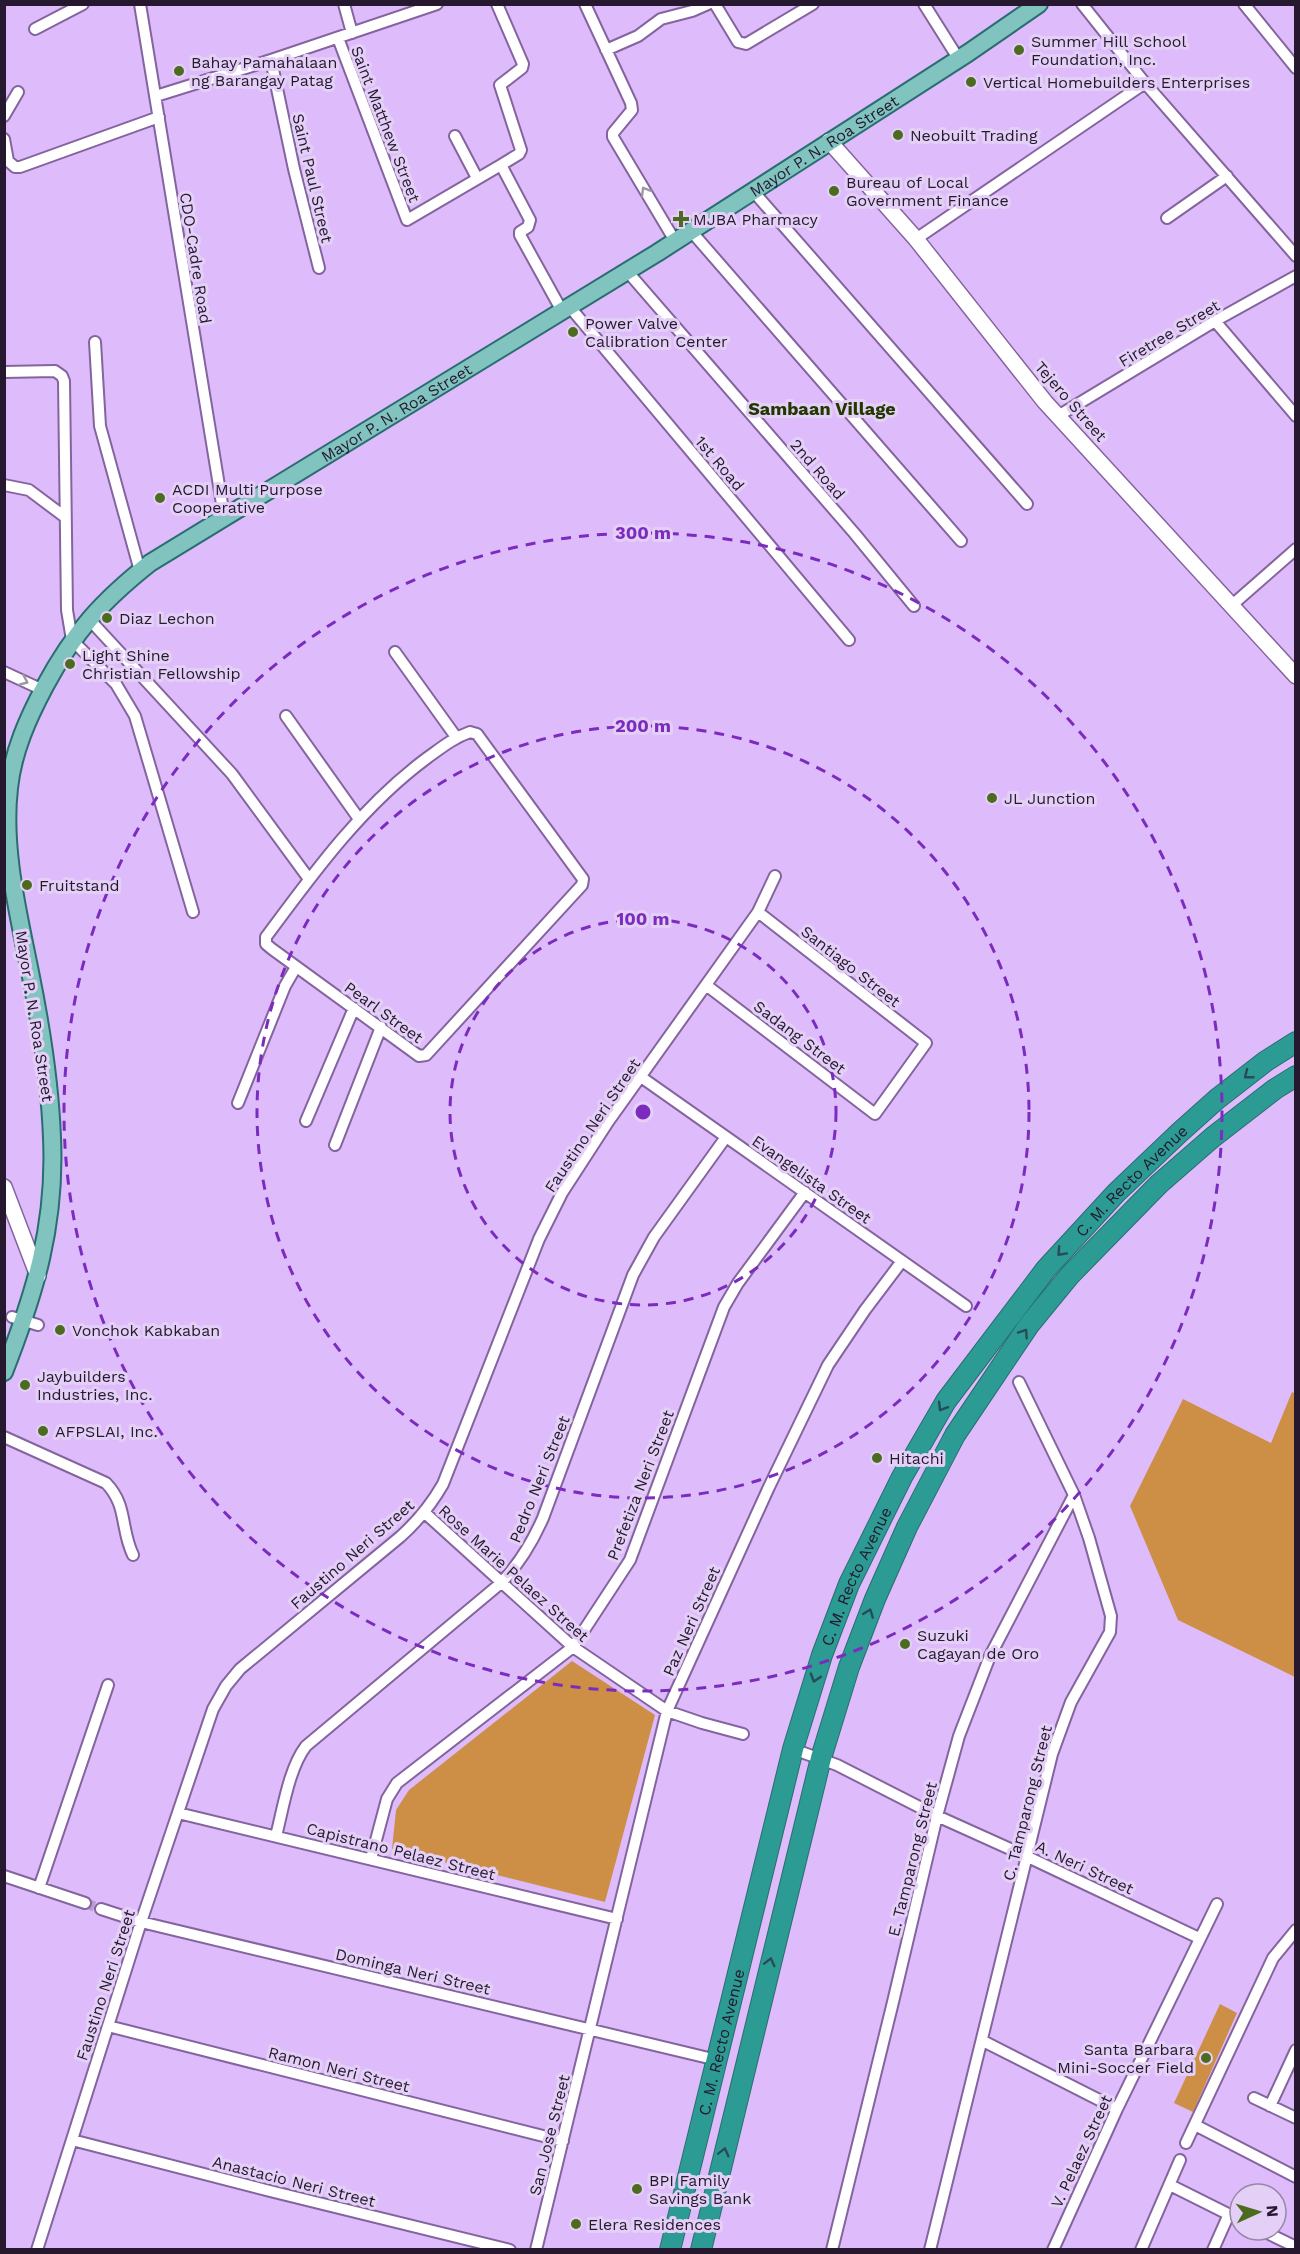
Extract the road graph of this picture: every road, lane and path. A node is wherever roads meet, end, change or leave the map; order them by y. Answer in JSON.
{"nodes":[{"id":1,"x":83,"y":4,"type":"edge"},
{"id":2,"x":140,"y":4,"type":"edge"},
{"id":3,"x":344,"y":4,"type":"edge"},
{"id":4,"x":437,"y":4,"type":"edge"},
{"id":5,"x":497,"y":4,"type":"edge"},
{"id":6,"x":585,"y":4,"type":"edge"},
{"id":7,"x":708,"y":4,"type":"edge"},
{"id":8,"x":715,"y":4,"type":"edge"},
{"id":9,"x":813,"y":4,"type":"edge"},
{"id":10,"x":924,"y":4,"type":"edge"},
{"id":11,"x":1039,"y":4,"type":"edge"},
{"id":12,"x":1082,"y":4,"type":"edge"},
{"id":13,"x":1244,"y":4,"type":"edge"},
{"id":14,"x":35,"y":29,"type":"dead end"},
{"id":15,"x":352,"y":33,"type":"junction"},
{"id":16,"x":338,"y":38,"type":"junction"},
{"id":17,"x":606,"y":50,"type":"junction"},
{"id":18,"x":958,"y":58,"type":"junction"},
{"id":19,"x":272,"y":60,"type":"junction"},
{"id":20,"x":1296,"y":68,"type":"edge"},
{"id":21,"x":1145,"y":83,"type":"junction"},
{"id":22,"x":18,"y":92,"type":"dead end"},
{"id":23,"x":156,"y":96,"type":"junction"},
{"id":24,"x":4,"y":116,"type":"edge"},
{"id":25,"x":159,"y":117,"type":"junction"},
{"id":26,"x":455,"y":136,"type":"dead end"},
{"id":27,"x":4,"y":139,"type":"edge"},
{"id":28,"x":830,"y":141,"type":"junction"},
{"id":29,"x":501,"y":165,"type":"junction"},
{"id":30,"x":1227,"y":176,"type":"junction"},
{"id":31,"x":477,"y":178,"type":"junction"},
{"id":32,"x":753,"y":191,"type":"junction"},
{"id":33,"x":1167,"y":218,"type":"dead end"},
{"id":34,"x":691,"y":231,"type":"junction"},
{"id":35,"x":916,"y":239,"type":"junction"},
{"id":36,"x":675,"y":241,"type":"junction"},
{"id":37,"x":1296,"y":256,"type":"edge"},
{"id":38,"x":319,"y":268,"type":"dead end"},
{"id":39,"x":627,"y":271,"type":"junction"},
{"id":40,"x":1296,"y":276,"type":"edge"},
{"id":41,"x":565,"y":309,"type":"junction"},
{"id":42,"x":1215,"y":321,"type":"junction"},
{"id":43,"x":95,"y":342,"type":"dead end"},
{"id":44,"x":4,"y":372,"type":"edge"},
{"id":45,"x":1058,"y":416,"type":"junction"},
{"id":46,"x":1296,"y":416,"type":"edge"},
{"id":47,"x":4,"y":484,"type":"edge"},
{"id":48,"x":1027,"y":504,"type":"dead end"},
{"id":49,"x":224,"y":516,"type":"junction"},
{"id":50,"x":65,"y":517,"type":"junction"},
{"id":51,"x":961,"y":541,"type":"dead end"},
{"id":52,"x":1296,"y":549,"type":"edge"},
{"id":53,"x":140,"y":571,"type":"junction"},
{"id":54,"x":914,"y":606,"type":"dead end"},
{"id":55,"x":1231,"y":606,"type":"junction"},
{"id":56,"x":89,"y":619,"type":"junction"},
{"id":57,"x":72,"y":640,"type":"junction"},
{"id":58,"x":849,"y":640,"type":"dead end"},
{"id":59,"x":396,"y":652,"type":"dead end"},
{"id":60,"x":4,"y":672,"type":"edge"},
{"id":61,"x":1296,"y":676,"type":"edge"},
{"id":62,"x":43,"y":690,"type":"junction"},
{"id":63,"x":286,"y":716,"type":"dead end"},
{"id":64,"x":456,"y":737,"type":"junction"},
{"id":65,"x":359,"y":819,"type":"junction"},
{"id":66,"x":775,"y":876,"type":"dead end"},
{"id":67,"x":309,"y":879,"type":"junction"},
{"id":68,"x":193,"y":912,"type":"dead end"},
{"id":69,"x":758,"y":912,"type":"junction"},
{"id":70,"x":296,"y":968,"type":"junction"},
{"id":71,"x":706,"y":985,"type":"junction"},
{"id":72,"x":354,"y":1008,"type":"junction"},
{"id":73,"x":381,"y":1027,"type":"junction"},
{"id":74,"x":1296,"y":1042,"type":"edge"},
{"id":75,"x":1296,"y":1076,"type":"edge"},
{"id":76,"x":641,"y":1077,"type":"junction"},
{"id":77,"x":238,"y":1103,"type":"dead end"},
{"id":78,"x":875,"y":1113,"type":"joint"},
{"id":79,"x":306,"y":1121,"type":"dead end"},
{"id":80,"x":726,"y":1137,"type":"junction"},
{"id":81,"x":335,"y":1145,"type":"dead end"},
{"id":82,"x":4,"y":1187,"type":"edge"},
{"id":83,"x":805,"y":1192,"type":"junction"},
{"id":84,"x":902,"y":1261,"type":"junction"},
{"id":85,"x":38,"y":1276,"type":"junction"},
{"id":86,"x":966,"y":1306,"type":"dead end"},
{"id":87,"x":989,"y":1342,"type":"junction"},
{"id":88,"x":1009,"y":1355,"type":"junction"},
{"id":89,"x":4,"y":1372,"type":"edge"},
{"id":90,"x":1019,"y":1382,"type":"dead end"},
{"id":91,"x":4,"y":1437,"type":"edge"},
{"id":92,"x":1074,"y":1495,"type":"junction"},
{"id":93,"x":425,"y":1513,"type":"junction"},
{"id":94,"x":133,"y":1555,"type":"dead end"},
{"id":95,"x":501,"y":1583,"type":"junction"},
{"id":96,"x":573,"y":1647,"type":"junction"},
{"id":97,"x":108,"y":1685,"type":"dead end"},
{"id":98,"x":667,"y":1711,"type":"junction"},
{"id":99,"x":743,"y":1734,"type":"dead end"},
{"id":100,"x":793,"y":1749,"type":"junction"},
{"id":101,"x":820,"y":1758,"type":"junction"},
{"id":102,"x":178,"y":1813,"type":"junction"},
{"id":103,"x":937,"y":1816,"type":"junction"},
{"id":104,"x":276,"y":1836,"type":"junction"},
{"id":105,"x":1028,"y":1857,"type":"junction"},
{"id":106,"x":371,"y":1859,"type":"junction"},
{"id":107,"x":4,"y":1876,"type":"edge"},
{"id":108,"x":39,"y":1888,"type":"junction"},
{"id":109,"x":85,"y":1903,"type":"tunnel mouth"},
{"id":110,"x":1217,"y":1904,"type":"dead end"},
{"id":111,"x":101,"y":1909,"type":"tunnel mouth"},
{"id":112,"x":617,"y":1919,"type":"junction"},
{"id":113,"x":141,"y":1922,"type":"junction"},
{"id":114,"x":1293,"y":1937,"type":"edge"},
{"id":115,"x":1199,"y":1938,"type":"junction"},
{"id":116,"x":108,"y":2026,"type":"junction"},
{"id":117,"x":591,"y":2028,"type":"junction"},
{"id":118,"x":983,"y":2042,"type":"junction"},
{"id":119,"x":1296,"y":2050,"type":"edge"},
{"id":120,"x":717,"y":2060,"type":"junction"},
{"id":121,"x":745,"y":2067,"type":"junction"},
{"id":122,"x":1254,"y":2098,"type":"dead end"},
{"id":123,"x":1270,"y":2106,"type":"junction"},
{"id":124,"x":1117,"y":2109,"type":"junction"},
{"id":125,"x":1296,"y":2118,"type":"edge"},
{"id":126,"x":1194,"y":2125,"type":"junction"},
{"id":127,"x":72,"y":2140,"type":"junction"},
{"id":128,"x":563,"y":2141,"type":"junction"},
{"id":129,"x":1186,"y":2143,"type":"dead end"},
{"id":130,"x":1180,"y":2160,"type":"dead end"},
{"id":131,"x":1296,"y":2177,"type":"edge"},
{"id":132,"x":1170,"y":2185,"type":"junction"},
{"id":133,"x":1228,"y":2214,"type":"edge"},
{"id":134,"x":1228,"y":2216,"type":"edge"},
{"id":135,"x":37,"y":2250,"type":"edge"},
{"id":136,"x":510,"y":2250,"type":"edge"},
{"id":137,"x":536,"y":2250,"type":"edge"},
{"id":138,"x":670,"y":2250,"type":"edge"},
{"id":139,"x":701,"y":2250,"type":"edge"},
{"id":140,"x":832,"y":2250,"type":"edge"},
{"id":141,"x":930,"y":2250,"type":"edge"},
{"id":142,"x":1053,"y":2250,"type":"edge"},
{"id":143,"x":1142,"y":2250,"type":"edge"},
{"id":144,"x":1213,"y":2250,"type":"edge"}],
"edges":[{"from":1,"to":14,"type":"street"},
{"from":2,"to":23,"type":"street","name":"CDO-Cadre Road"},
{"from":3,"to":15,"type":"street"},
{"from":4,"to":15,"type":"street"},
{"from":5,"to":29,"type":"street"},
{"from":6,"to":17,"type":"street"},
{"from":7,"to":17,"type":"street"},
{"from":8,"to":9,"type":"street"},
{"from":10,"to":18,"type":"street"},
{"from":11,"to":18,"type":"main road","name":"Mayor P. N. Roa Street"},
{"from":12,"to":21,"type":"street"},
{"from":13,"to":20,"type":"street"},
{"from":15,"to":16,"type":"street"},
{"from":16,"to":19,"type":"street"},
{"from":16,"to":31,"type":"street","name":"Saint Matthew Street"},
{"from":36,"to":17,"type":"street","one_way":true},
{"from":18,"to":28,"type":"main road","name":"Mayor P. N. Roa Street"},
{"from":19,"to":23,"type":"street"},
{"from":19,"to":38,"type":"street","name":"Saint Paul Street"},
{"from":21,"to":30,"type":"street"},
{"from":21,"to":35,"type":"street"},
{"from":22,"to":24,"type":"street"},
{"from":23,"to":25,"type":"street","name":"CDO-Cadre Road"},
{"from":25,"to":27,"type":"street"},
{"from":25,"to":49,"type":"street","name":"CDO-Cadre Road"},
{"from":26,"to":31,"type":"street"},
{"from":28,"to":32,"type":"main road","name":"Mayor P. N. Roa Street"},
{"from":28,"to":35,"type":"main road","name":"Tejero Street"},
{"from":29,"to":31,"type":"street"},
{"from":29,"to":41,"type":"street","name":"1st Road"},
{"from":30,"to":33,"type":"street"},
{"from":30,"to":37,"type":"street"},
{"from":32,"to":34,"type":"main road","name":"Mayor P. N. Roa Street"},
{"from":32,"to":48,"type":"street"},
{"from":34,"to":36,"type":"main road","name":"Mayor P. N. Roa Street"},
{"from":34,"to":51,"type":"street"},
{"from":35,"to":45,"type":"main road","name":"Tejero Street"},
{"from":36,"to":39,"type":"main road","name":"Mayor P. N. Roa Street"},
{"from":39,"to":41,"type":"main road","name":"Mayor P. N. Roa Street"},
{"from":39,"to":54,"type":"street","name":"2nd Road"},
{"from":40,"to":42,"type":"street","name":"Firetree Street"},
{"from":41,"to":49,"type":"main road","name":"Mayor P. N. Roa Street"},
{"from":41,"to":58,"type":"street","name":"1st Road"},
{"from":42,"to":45,"type":"street","name":"Firetree Street"},
{"from":42,"to":46,"type":"street"},
{"from":43,"to":53,"type":"street"},
{"from":44,"to":50,"type":"street"},
{"from":45,"to":55,"type":"main road","name":"Tejero Street"},
{"from":47,"to":50,"type":"street"},
{"from":49,"to":53,"type":"main road","name":"Mayor P. N. Roa Street"},
{"from":50,"to":57,"type":"street"},
{"from":52,"to":55,"type":"street"},
{"from":53,"to":56,"type":"main road","name":"Mayor P. N. Roa Street"},
{"from":55,"to":61,"type":"main road","name":"Tejero Street"},
{"from":56,"to":57,"type":"main road","name":"Mayor P. N. Roa Street"},
{"from":56,"to":67,"type":"street"},
{"from":57,"to":62,"type":"main road","name":"Mayor P. N. Roa Street"},
{"from":57,"to":68,"type":"street"},
{"from":59,"to":64,"type":"street"},
{"from":60,"to":62,"type":"street","one_way":true},
{"from":62,"to":85,"type":"main road","name":"Mayor P. N. Roa Street"},
{"from":63,"to":65,"type":"street"},
{"from":64,"to":65,"type":"street","name":"Pearl Street"},
{"from":64,"to":73,"type":"street","name":"Pearl Street"},
{"from":65,"to":67,"type":"street","name":"Pearl Street"},
{"from":66,"to":69,"type":"street","name":"Faustino Neri Street"},
{"from":67,"to":70,"type":"street","name":"Pearl Street"},
{"from":69,"to":71,"type":"street","name":"Faustino Neri Street"},
{"from":69,"to":78,"type":"street","name":"Santiago Street"},
{"from":70,"to":72,"type":"street","name":"Pearl Street"},
{"from":70,"to":77,"type":"street"},
{"from":71,"to":76,"type":"street","name":"Faustino Neri Street"},
{"from":71,"to":78,"type":"street","name":"Sadang Street"},
{"from":72,"to":73,"type":"street","name":"Pearl Street"},
{"from":72,"to":79,"type":"street"},
{"from":73,"to":81,"type":"street"},
{"from":74,"to":87,"type":"highway","name":"C. M. Recto Avenue","one_way":true},
{"from":88,"to":75,"type":"highway","name":"C. M. Recto Avenue","one_way":true},
{"from":76,"to":80,"type":"street","name":"Evangelista Street"},
{"from":76,"to":93,"type":"street","name":"Faustino Neri Street"},
{"from":80,"to":83,"type":"street","name":"Evangelista Street"},
{"from":80,"to":95,"type":"street","name":"Pedro Neri Street"},
{"from":82,"to":85,"type":"main road"},
{"from":83,"to":84,"type":"street","name":"Evangelista Street"},
{"from":83,"to":96,"type":"street","name":"Prefetiza Neri Street"},
{"from":84,"to":86,"type":"street","name":"Evangelista Street"},
{"from":84,"to":98,"type":"street","name":"Paz Neri Street"},
{"from":85,"to":89,"type":"main road","name":"Mayor P. N. Roa Street"},
{"from":87,"to":88,"type":"highway"},
{"from":87,"to":100,"type":"highway","name":"C. M. Recto Avenue","one_way":true},
{"from":101,"to":88,"type":"highway","name":"C. M. Recto Avenue","one_way":true},
{"from":90,"to":92,"type":"street","name":"C. Tamparong Street"},
{"from":91,"to":94,"type":"street"},
{"from":92,"to":103,"type":"street","name":"E. Tamparong Street"},
{"from":92,"to":105,"type":"street","name":"C. Tamparong Street"},
{"from":93,"to":95,"type":"street","name":"Rose Marie Pelaez Street"},
{"from":93,"to":102,"type":"street","name":"Faustino Neri Street"},
{"from":95,"to":96,"type":"street","name":"Rose Marie Pelaez Street"},
{"from":95,"to":104,"type":"street","name":"Pedro Neri Street"},
{"from":96,"to":98,"type":"street","name":"Rose Marie Pelaez Street"},
{"from":96,"to":106,"type":"street","name":"Prefetiza Neri Street"},
{"from":97,"to":108,"type":"street"},
{"from":98,"to":99,"type":"street","name":"Rose Marie Pelaez Street"},
{"from":98,"to":112,"type":"street","name":"Paz Neri Street"},
{"from":100,"to":101,"type":"street","name":"A. Neri Street"},
{"from":100,"to":120,"type":"highway","name":"C. M. Recto Avenue"},
{"from":101,"to":103,"type":"street","name":"A. Neri Street"},
{"from":121,"to":101,"type":"highway","name":"C. M. Recto Avenue","one_way":true},
{"from":102,"to":104,"type":"street","name":"Capistrano Pelaez Street"},
{"from":102,"to":113,"type":"street","name":"Faustino Neri Street"},
{"from":103,"to":105,"type":"street","name":"A. Neri Street"},
{"from":103,"to":140,"type":"street","name":"E. Tamparong Street"},
{"from":104,"to":106,"type":"street","name":"Capistrano Pelaez Street"},
{"from":105,"to":115,"type":"street","name":"A. Neri Street"},
{"from":105,"to":118,"type":"street","name":"C. Tamparong Street"},
{"from":106,"to":112,"type":"street","name":"Capistrano Pelaez Street"},
{"from":107,"to":108,"type":"street"},
{"from":108,"to":109,"type":"street"},
{"from":110,"to":115,"type":"street","name":"V. Pelaez Street"},
{"from":111,"to":113,"type":"street","name":"Dominga Neri Street"},
{"from":112,"to":117,"type":"street","name":"Paz Neri Street"},
{"from":113,"to":116,"type":"street","name":"Faustino Neri Street"},
{"from":113,"to":117,"type":"street","name":"Dominga Neri Street"},
{"from":114,"to":126,"type":"street"},
{"from":115,"to":124,"type":"street","name":"V. Pelaez Street"},
{"from":116,"to":127,"type":"street","name":"Faustino Neri Street"},
{"from":116,"to":128,"type":"street","name":"Ramon Neri Street"},
{"from":117,"to":120,"type":"street","name":"Dominga Neri Street"},
{"from":117,"to":128,"type":"street","name":"San Jose Street"},
{"from":118,"to":124,"type":"street"},
{"from":118,"to":141,"type":"street","name":"C. Tamparong Street"},
{"from":119,"to":123,"type":"street"},
{"from":120,"to":121,"type":"highway"},
{"from":120,"to":138,"type":"highway","name":"C. M. Recto Avenue"},
{"from":139,"to":121,"type":"highway","name":"C. M. Recto Avenue","one_way":true},
{"from":122,"to":123,"type":"street"},
{"from":123,"to":125,"type":"street"},
{"from":124,"to":142,"type":"street","name":"V. Pelaez Street"},
{"from":126,"to":129,"type":"street"},
{"from":126,"to":131,"type":"street"},
{"from":127,"to":135,"type":"street","name":"Faustino Neri Street"},
{"from":127,"to":136,"type":"street","name":"Anastacio Neri Street"},
{"from":128,"to":137,"type":"street","name":"San Jose Street"},
{"from":130,"to":132,"type":"street"},
{"from":132,"to":133,"type":"street"},
{"from":132,"to":143,"type":"street"},
{"from":134,"to":144,"type":"street"}]}
